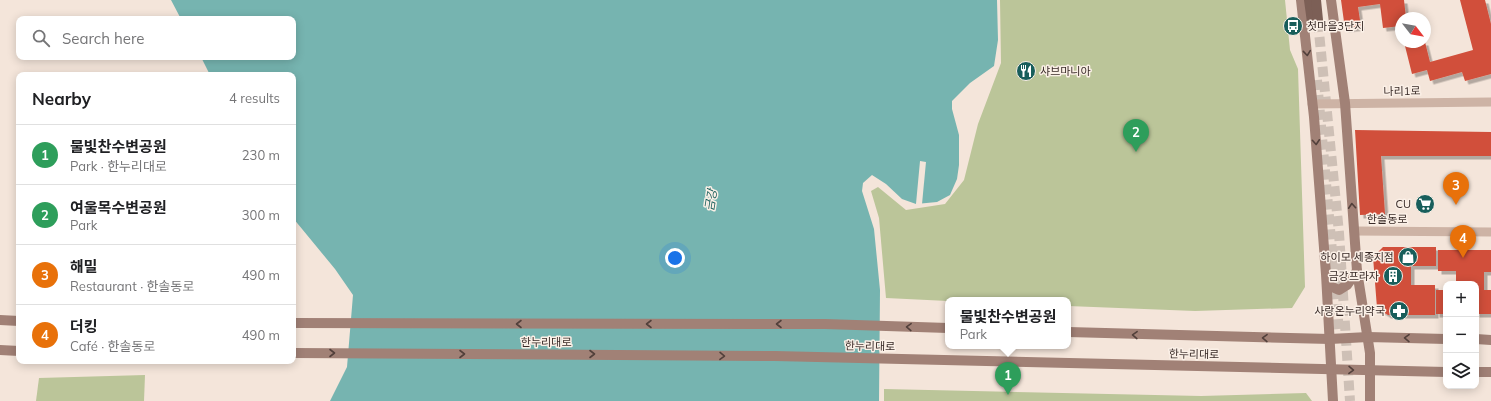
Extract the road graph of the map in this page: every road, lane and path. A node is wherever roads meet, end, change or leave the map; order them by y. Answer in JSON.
{"nodes":[{"id":1,"x":1301,"y":0,"type":"edge"},
{"id":2,"x":1309,"y":0,"type":"edge"},
{"id":3,"x":1316,"y":0,"type":"edge"},
{"id":4,"x":1331,"y":0,"type":"edge"},
{"id":5,"x":1491,"y":102,"type":"edge"},
{"id":6,"x":1345,"y":103,"type":"junction"},
{"id":7,"x":1312,"y":104,"type":"junction"},
{"id":8,"x":1354,"y":231,"type":"junction"},
{"id":9,"x":1491,"y":232,"type":"edge"},
{"id":10,"x":1357,"y":271,"type":"junction"},
{"id":11,"x":1326,"y":274,"type":"junction"},
{"id":12,"x":0,"y":320,"type":"edge"},
{"id":13,"x":16,"y":321,"type":"edge"},
{"id":14,"x":296,"y":323,"type":"edge"},
{"id":15,"x":945,"y":328,"type":"edge"},
{"id":16,"x":1071,"y":332,"type":"edge"},
{"id":17,"x":1368,"y":337,"type":"junction"},
{"id":18,"x":1330,"y":339,"type":"junction"},
{"id":19,"x":1443,"y":339,"type":"edge"},
{"id":20,"x":1479,"y":339,"type":"edge"},
{"id":21,"x":1491,"y":340,"type":"edge"},
{"id":22,"x":0,"y":350,"type":"edge"},
{"id":23,"x":16,"y":351,"type":"edge"},
{"id":24,"x":296,"y":353,"type":"edge"},
{"id":25,"x":1332,"y":370,"type":"junction"},
{"id":26,"x":1370,"y":370,"type":"junction"},
{"id":27,"x":1443,"y":372,"type":"edge"},
{"id":28,"x":1479,"y":372,"type":"edge"},
{"id":29,"x":1491,"y":372,"type":"edge"},
{"id":30,"x":1334,"y":401,"type":"edge"},
{"id":31,"x":1370,"y":401,"type":"edge"}],
"edges":[{"from":1,"to":7,"type":"street","one_way":true},
{"from":2,"to":3,"type":"main road"},
{"from":4,"to":6,"type":"street"},
{"from":5,"to":6,"type":"street","name":"나리1로"},
{"from":6,"to":7,"type":"street","name":"나리1로"},
{"from":8,"to":6,"type":"street","one_way":true},
{"from":7,"to":11,"type":"street","one_way":true},
{"from":8,"to":9,"type":"street","name":"한솔동로"},
{"from":8,"to":10,"type":"street"},
{"from":10,"to":11,"type":"street"},
{"from":10,"to":17,"type":"street"},
{"from":11,"to":18,"type":"street"},
{"from":12,"to":13,"type":"street"},
{"from":15,"to":14,"type":"street","name":"한누리대로","one_way":true},
{"from":18,"to":16,"type":"street","name":"한누리대로","one_way":true},
{"from":17,"to":18,"type":"street","name":"한누리대로"},
{"from":19,"to":17,"type":"street","name":"한누리대로","one_way":true},
{"from":17,"to":26,"type":"street"},
{"from":18,"to":25,"type":"street"},
{"from":20,"to":21,"type":"street"},
{"from":22,"to":23,"type":"street"},
{"from":24,"to":25,"type":"street","name":"한누리대로","one_way":true},
{"from":25,"to":26,"type":"street","name":"한누리대로","one_way":true},
{"from":25,"to":30,"type":"street"},
{"from":26,"to":27,"type":"street","name":"한누리대로"},
{"from":26,"to":31,"type":"street"},
{"from":28,"to":29,"type":"street"}]}
